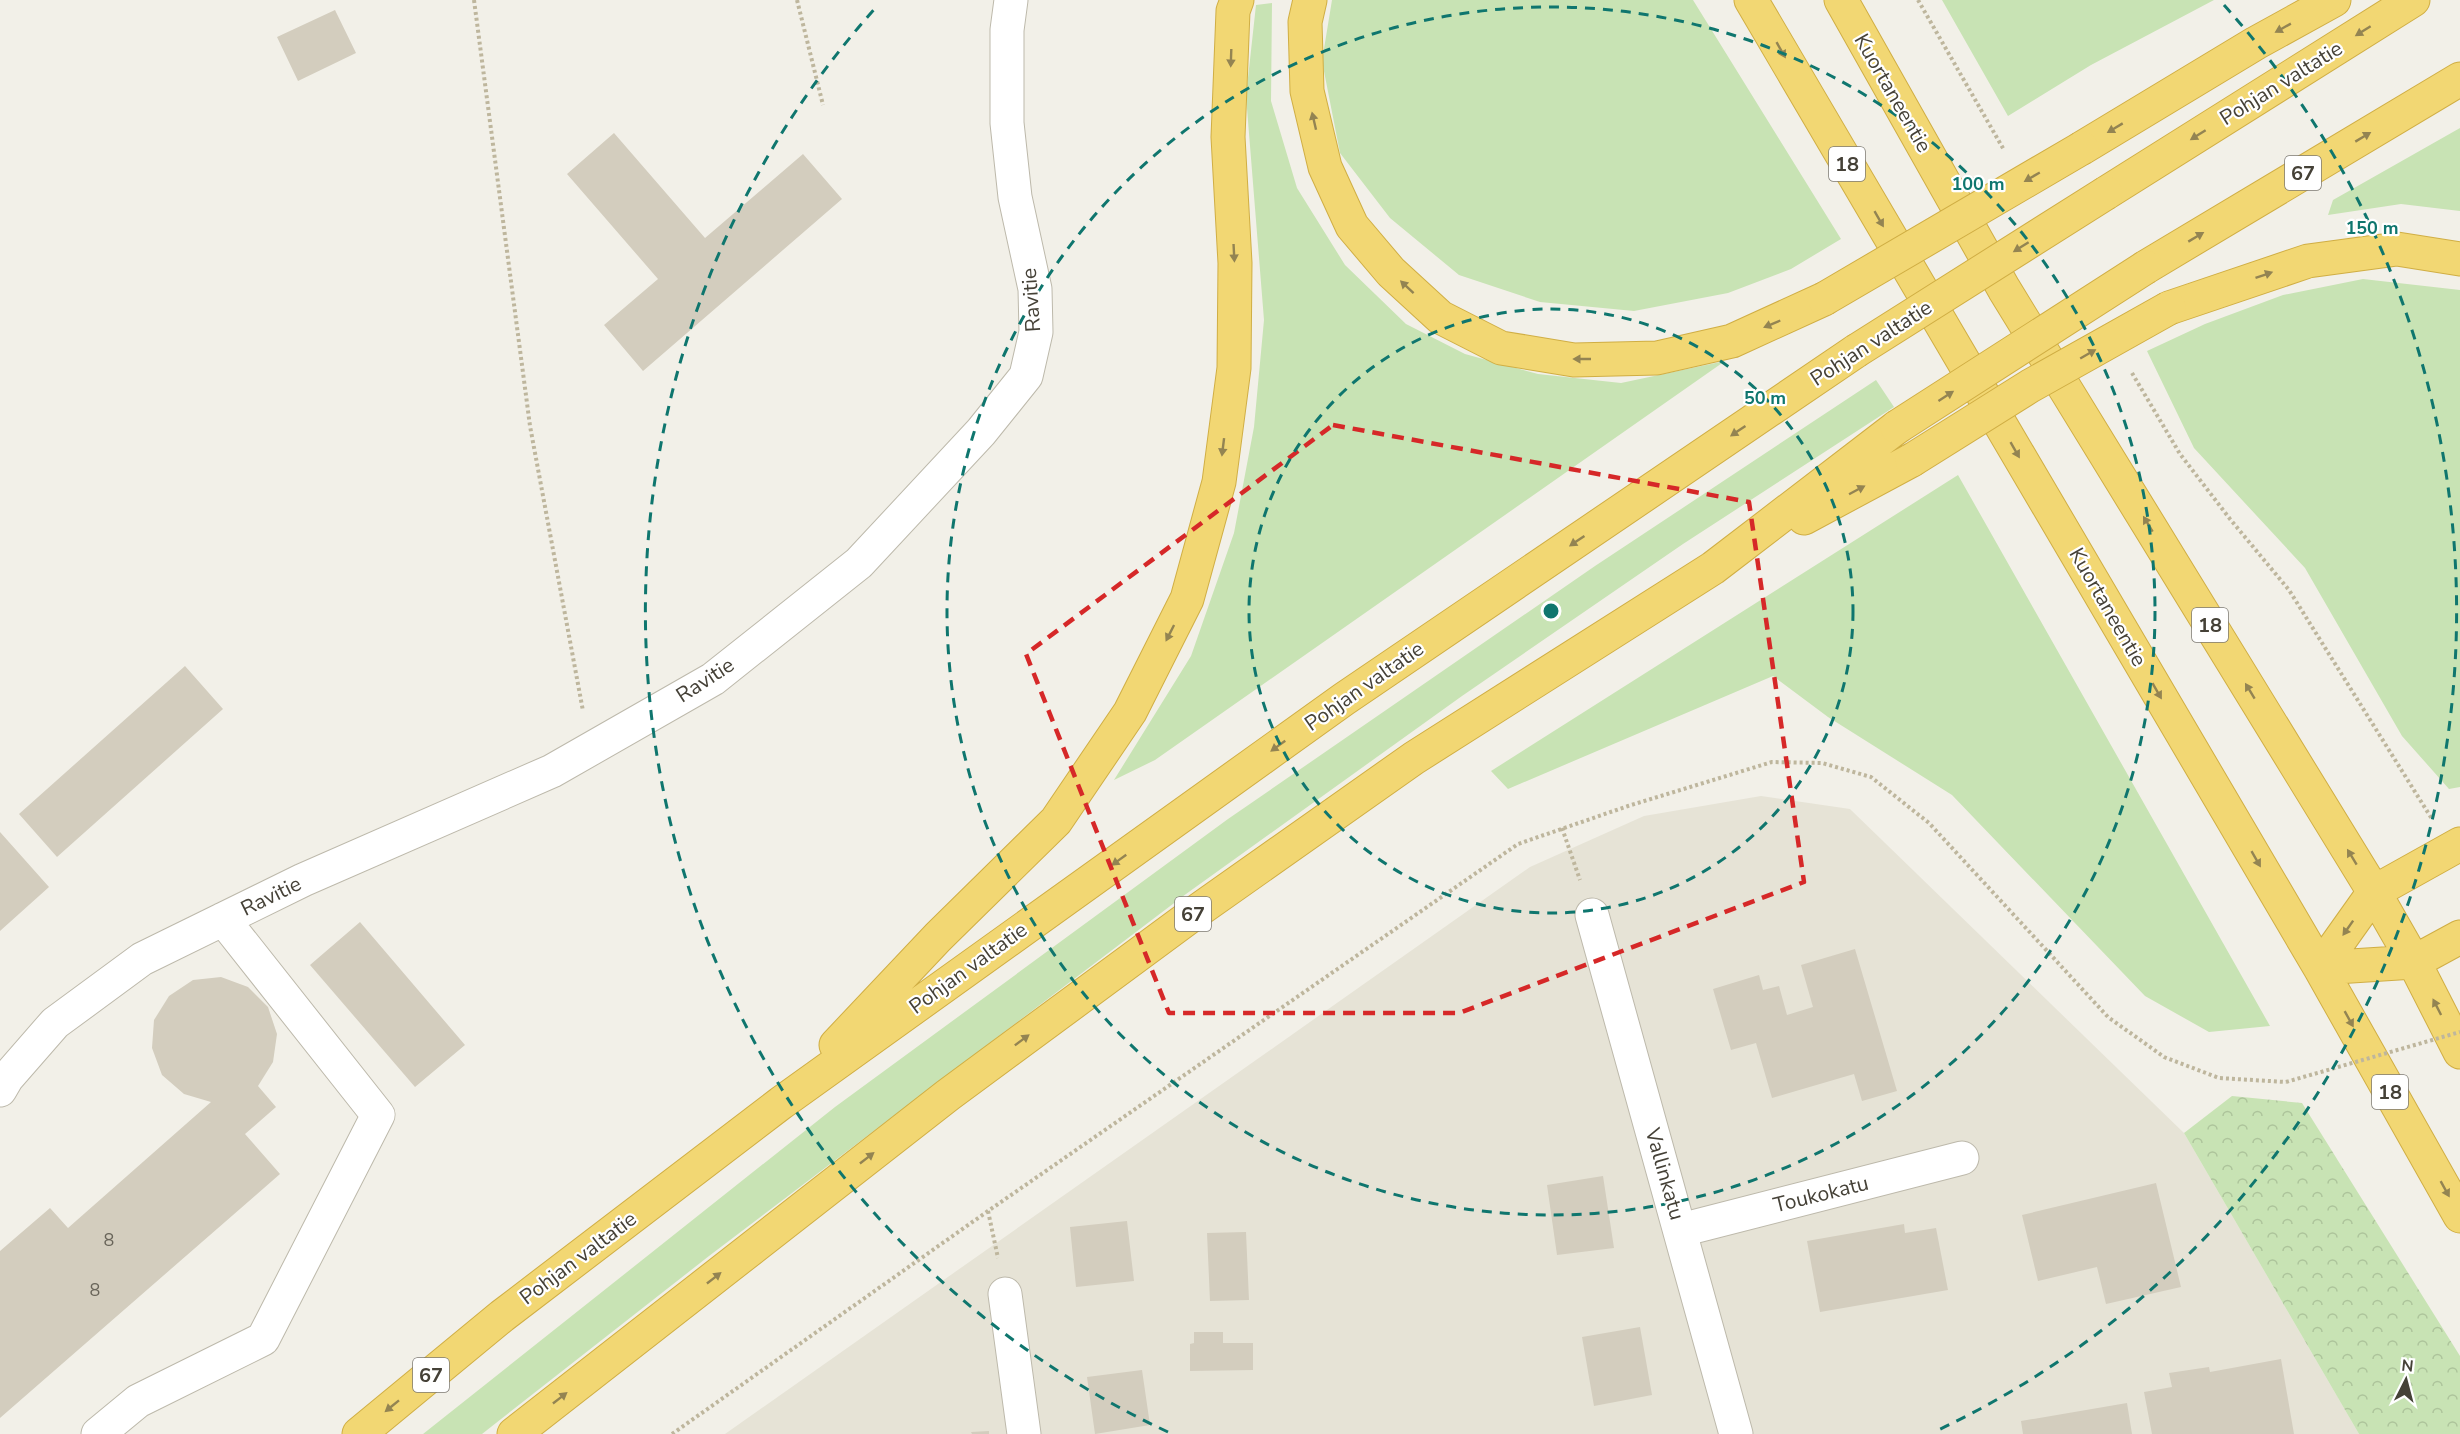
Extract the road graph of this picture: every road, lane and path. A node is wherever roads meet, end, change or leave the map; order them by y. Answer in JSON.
{"nodes":[{"id":1,"x":474,"y":0,"type":"edge"},
{"id":2,"x":797,"y":0,"type":"edge"},
{"id":3,"x":1011,"y":0,"type":"edge"},
{"id":4,"x":1237,"y":0,"type":"edge"},
{"id":5,"x":1310,"y":0,"type":"edge"},
{"id":6,"x":1751,"y":0,"type":"edge"},
{"id":7,"x":1841,"y":0,"type":"edge"},
{"id":8,"x":1918,"y":0,"type":"edge"},
{"id":9,"x":2334,"y":0,"type":"edge"},
{"id":10,"x":2413,"y":0,"type":"edge"},
{"id":11,"x":2460,"y":80,"type":"edge"},
{"id":12,"x":823,"y":105,"type":"dead end"},
{"id":13,"x":2005,"y":151,"type":"dead end"},
{"id":14,"x":2460,"y":259,"type":"edge"},
{"id":15,"x":2127,"y":363,"type":"dead end"},
{"id":16,"x":1713,"y":568,"type":"junction"},
{"id":17,"x":591,"y":748,"type":"junction"},
{"id":18,"x":1562,"y":828,"type":"junction"},
{"id":19,"x":2455,"y":847,"type":"edge"},
{"id":20,"x":2373,"y":892,"type":"junction"},
{"id":21,"x":1592,"y":915,"type":"joint"},
{"id":22,"x":223,"y":919,"type":"junction"},
{"id":23,"x":2460,"y":937,"type":"edge"},
{"id":24,"x":2414,"y":962,"type":"junction"},
{"id":25,"x":2320,"y":968,"type":"junction"},
{"id":26,"x":2460,"y":1032,"type":"edge"},
{"id":27,"x":2460,"y":1052,"type":"edge"},
{"id":28,"x":0,"y":1090,"type":"edge"},
{"id":29,"x":781,"y":1103,"type":"junction"},
{"id":30,"x":1962,"y":1158,"type":"dead end"},
{"id":31,"x":987,"y":1210,"type":"junction"},
{"id":32,"x":2460,"y":1216,"type":"edge"},
{"id":33,"x":1680,"y":1230,"type":"junction"},
{"id":34,"x":1005,"y":1294,"type":"joint"},
{"id":35,"x":98,"y":1434,"type":"edge"},
{"id":36,"x":359,"y":1434,"type":"edge"},
{"id":37,"x":514,"y":1434,"type":"edge"},
{"id":38,"x":672,"y":1434,"type":"edge"},
{"id":39,"x":1024,"y":1434,"type":"edge"},
{"id":40,"x":1736,"y":1434,"type":"edge"}],
"edges":[{"from":1,"to":17,"type":"path"},
{"from":2,"to":12,"type":"path"},
{"from":3,"to":17,"type":"street","name":"Ravitie"},
{"from":4,"to":29,"type":"highway","one_way":true},
{"from":9,"to":5,"type":"highway","one_way":true,"bridge":true},
{"from":6,"to":25,"type":"highway","name":"Kuortaneentie","number":"18","one_way":true},
{"from":20,"to":7,"type":"highway","name":"Kuortaneentie","number":"18","one_way":true},
{"from":8,"to":13,"type":"path"},
{"from":10,"to":29,"type":"highway","name":"Pohjan valtatie","number":"67","one_way":true,"bridge":true},
{"from":16,"to":11,"type":"highway","number":"67","one_way":true,"bridge":true},
{"from":16,"to":14,"type":"highway","one_way":true,"bridge":true},
{"from":15,"to":19,"type":"path"},
{"from":37,"to":16,"type":"highway","number":"67","one_way":true},
{"from":17,"to":22,"type":"street","name":"Ravitie"},
{"from":18,"to":21,"type":"path"},
{"from":18,"to":26,"type":"path","bridge":true},
{"from":18,"to":31,"type":"path"},
{"from":19,"to":20,"type":"highway"},
{"from":20,"to":24,"type":"highway","name":"Kuortaneentie","number":"18"},
{"from":20,"to":25,"type":"highway","one_way":true},
{"from":21,"to":33,"type":"street","name":"Vallinkatu"},
{"from":22,"to":28,"type":"street","name":"Ravitie"},
{"from":22,"to":35,"type":"street"},
{"from":23,"to":24,"type":"highway"},
{"from":24,"to":25,"type":"highway"},
{"from":27,"to":24,"type":"highway","name":"Kuortaneentie","number":"18","one_way":true},
{"from":25,"to":32,"type":"highway","name":"Kuortaneentie","number":"18","one_way":true},
{"from":29,"to":36,"type":"highway","name":"Pohjan valtatie","number":"67","one_way":true},
{"from":30,"to":33,"type":"street","name":"Toukokatu"},
{"from":31,"to":34,"type":"path"},
{"from":31,"to":38,"type":"path"},
{"from":33,"to":40,"type":"street","name":"Vallinkatu"},
{"from":34,"to":39,"type":"street"}]}
